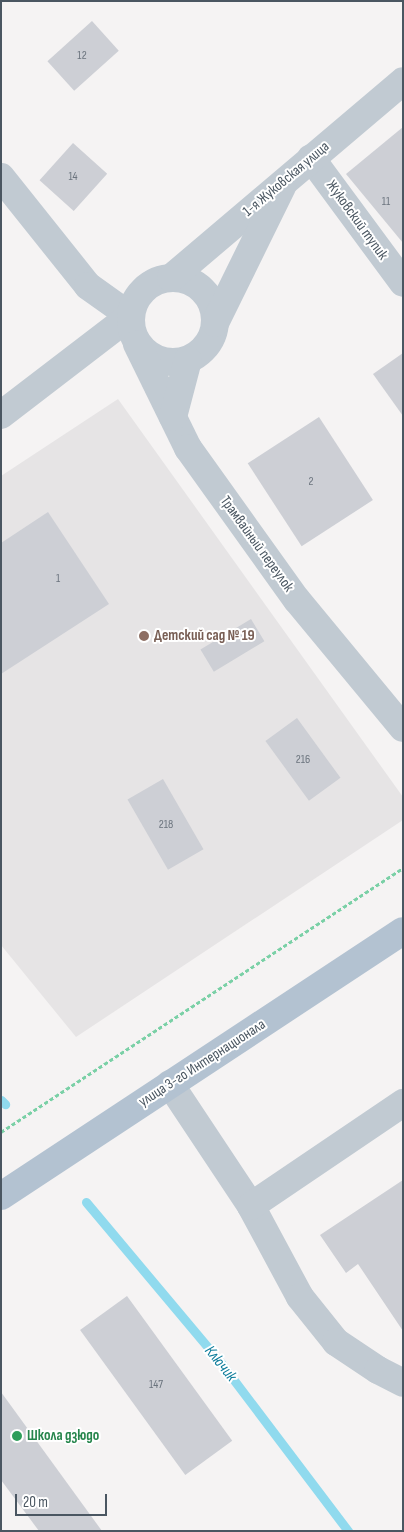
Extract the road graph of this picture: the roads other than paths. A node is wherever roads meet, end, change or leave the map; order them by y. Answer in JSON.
{"nodes":[{"id":1,"x":403,"y":81,"type":"edge"},
{"id":2,"x":311,"y":158,"type":"junction"},
{"id":3,"x":1,"y":177,"type":"edge"},
{"id":4,"x":288,"y":177,"type":"junction"},
{"id":5,"x":171,"y":278,"type":"junction"},
{"id":6,"x":403,"y":283,"type":"edge"},
{"id":7,"x":130,"y":316,"type":"junction"},
{"id":8,"x":215,"y":323,"type":"junction"},
{"id":9,"x":137,"y":344,"type":"junction"},
{"id":10,"x":188,"y":360,"type":"junction"},
{"id":11,"x":5,"y":403,"type":"edge"},
{"id":12,"x":173,"y":417,"type":"junction"},
{"id":13,"x":403,"y":728,"type":"edge"},
{"id":14,"x":403,"y":931,"type":"edge"},
{"id":15,"x":170,"y":1084,"type":"junction"},
{"id":16,"x":403,"y":1103,"type":"edge"},
{"id":17,"x":1,"y":1196,"type":"edge"},
{"id":18,"x":251,"y":1206,"type":"junction"},
{"id":19,"x":403,"y":1383,"type":"edge"}],
"edges":[{"from":1,"to":2,"type":"street","name":"1-я Жуковская улица"},
{"from":2,"to":4,"type":"street","name":"1-я Жуковская улица"},
{"from":2,"to":6,"type":"street","name":"Жуковский тупик"},
{"from":3,"to":7,"type":"street"},
{"from":4,"to":5,"type":"street","name":"1-я Жуковская улица"},
{"from":4,"to":8,"type":"street"},
{"from":5,"to":7,"type":"street"},
{"from":5,"to":8,"type":"street"},
{"from":7,"to":9,"type":"street"},
{"from":7,"to":11,"type":"street"},
{"from":8,"to":10,"type":"street"},
{"from":9,"to":10,"type":"street"},
{"from":9,"to":12,"type":"street","name":"Трамвайный переулок"},
{"from":10,"to":12,"type":"street"},
{"from":12,"to":13,"type":"street","name":"Трамвайный переулок"},
{"from":14,"to":15,"type":"main road","name":"улица 3-го Интернационала"},
{"from":15,"to":17,"type":"main road","name":"улица 3-го Интернационала"},
{"from":15,"to":18,"type":"street"},
{"from":16,"to":18,"type":"street"},
{"from":18,"to":19,"type":"street"}]}
